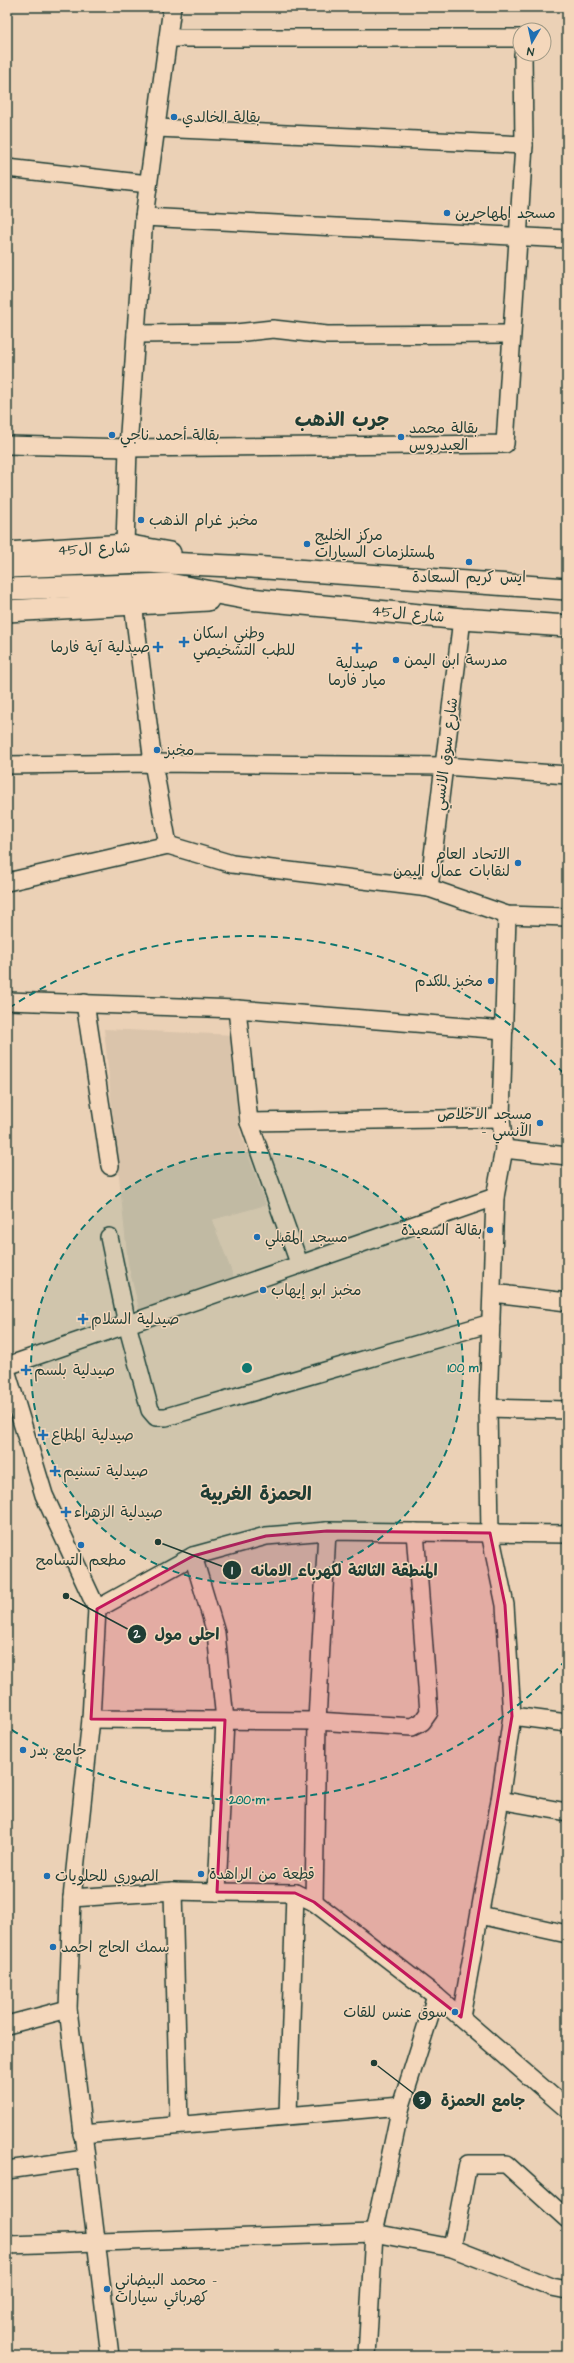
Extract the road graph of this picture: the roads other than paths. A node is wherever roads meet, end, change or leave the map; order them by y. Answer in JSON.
{"nodes":[{"id":1,"x":172,"y":7,"type":"edge"},
{"id":2,"x":168,"y":38,"type":"junction"},
{"id":3,"x":512,"y":38,"type":"edge"},
{"id":4,"x":523,"y":62,"type":"edge"},
{"id":5,"x":157,"y":128,"type":"junction"},
{"id":6,"x":524,"y":145,"type":"junction"},
{"id":7,"x":7,"y":168,"type":"edge"},
{"id":8,"x":148,"y":184,"type":"junction"},
{"id":9,"x":144,"y":217,"type":"junction"},
{"id":10,"x":518,"y":237,"type":"junction"},
{"id":11,"x":567,"y":239,"type":"edge"},
{"id":12,"x":136,"y":334,"type":"junction"},
{"id":13,"x":511,"y":334,"type":"junction"},
{"id":14,"x":7,"y":445,"type":"edge"},
{"id":15,"x":128,"y":448,"type":"junction"},
{"id":16,"x":125,"y":545,"type":"junction"},
{"id":17,"x":7,"y":553,"type":"edge"},
{"id":18,"x":252,"y":567,"type":"junction"},
{"id":19,"x":7,"y":568,"type":"edge"},
{"id":20,"x":7,"y":589,"type":"edge"},
{"id":21,"x":567,"y":589,"type":"edge"},
{"id":22,"x":249,"y":598,"type":"junction"},
{"id":23,"x":133,"y":603,"type":"junction"},
{"id":24,"x":7,"y":611,"type":"edge"},
{"id":25,"x":462,"y":619,"type":"junction"},
{"id":26,"x":567,"y":626,"type":"edge"},
{"id":27,"x":153,"y":763,"type":"junction"},
{"id":28,"x":7,"y":765,"type":"edge"},
{"id":29,"x":445,"y":766,"type":"junction"},
{"id":30,"x":567,"y":775,"type":"edge"},
{"id":31,"x":168,"y":845,"type":"junction"},
{"id":32,"x":7,"y":882,"type":"edge"},
{"id":33,"x":429,"y":888,"type":"junction"},
{"id":34,"x":506,"y":915,"type":"junction"},
{"id":35,"x":567,"y":917,"type":"edge"},
{"id":36,"x":7,"y":1001,"type":"edge"},
{"id":37,"x":85,"y":1003,"type":"junction"},
{"id":38,"x":237,"y":1009,"type":"junction"},
{"id":39,"x":504,"y":1030,"type":"junction"},
{"id":40,"x":501,"y":1118,"type":"junction"},
{"id":41,"x":249,"y":1122,"type":"junction"},
{"id":42,"x":504,"y":1149,"type":"junction"},
{"id":43,"x":567,"y":1156,"type":"edge"},
{"id":44,"x":110,"y":1166,"type":"dead end"},
{"id":45,"x":495,"y":1197,"type":"junction"},
{"id":46,"x":109,"y":1237,"type":"dead end"},
{"id":47,"x":299,"y":1263,"type":"junction"},
{"id":48,"x":493,"y":1293,"type":"junction"},
{"id":49,"x":567,"y":1302,"type":"edge"},
{"id":50,"x":491,"y":1323,"type":"junction"},
{"id":51,"x":127,"y":1324,"type":"junction"},
{"id":52,"x":7,"y":1366,"type":"edge"},
{"id":53,"x":7,"y":1373,"type":"edge"},
{"id":54,"x":488,"y":1408,"type":"junction"},
{"id":55,"x":567,"y":1410,"type":"edge"},
{"id":56,"x":327,"y":1531,"type":"junction"},
{"id":57,"x":415,"y":1532,"type":"junction"},
{"id":58,"x":490,"y":1533,"type":"junction"},
{"id":59,"x":567,"y":1534,"type":"edge"},
{"id":60,"x":193,"y":1556,"type":"junction"},
{"id":61,"x":98,"y":1609,"type":"junction"},
{"id":62,"x":512,"y":1716,"type":"junction"},
{"id":63,"x":91,"y":1719,"type":"junction"},
{"id":64,"x":225,"y":1720,"type":"junction"},
{"id":65,"x":317,"y":1721,"type":"junction"},
{"id":66,"x":567,"y":1723,"type":"edge"},
{"id":67,"x":500,"y":1800,"type":"junction"},
{"id":68,"x":567,"y":1812,"type":"edge"},
{"id":69,"x":173,"y":1891,"type":"junction"},
{"id":70,"x":217,"y":1892,"type":"junction"},
{"id":71,"x":295,"y":1893,"type":"junction"},
{"id":72,"x":72,"y":1898,"type":"junction"},
{"id":73,"x":314,"y":1902,"type":"junction"},
{"id":74,"x":480,"y":1915,"type":"junction"},
{"id":75,"x":567,"y":1934,"type":"edge"},
{"id":76,"x":436,"y":1996,"type":"junction"},
{"id":77,"x":68,"y":2009,"type":"junction"},
{"id":78,"x":461,"y":2017,"type":"junction"},
{"id":79,"x":7,"y":2025,"type":"edge"},
{"id":80,"x":401,"y":2106,"type":"junction"},
{"id":81,"x":567,"y":2109,"type":"edge"},
{"id":82,"x":288,"y":2116,"type":"junction"},
{"id":83,"x":179,"y":2125,"type":"junction"},
{"id":84,"x":82,"y":2134,"type":"junction"},
{"id":85,"x":85,"y":2159,"type":"junction"},
{"id":86,"x":7,"y":2170,"type":"edge"},
{"id":87,"x":567,"y":2219,"type":"edge"},
{"id":88,"x":374,"y":2233,"type":"junction"},
{"id":89,"x":95,"y":2241,"type":"junction"},
{"id":90,"x":7,"y":2245,"type":"edge"},
{"id":91,"x":452,"y":2248,"type":"junction"},
{"id":92,"x":567,"y":2290,"type":"edge"},
{"id":93,"x":110,"y":2356,"type":"edge"},
{"id":94,"x":367,"y":2356,"type":"edge"}],
"edges":[{"from":1,"to":2,"type":"street"},
{"from":2,"to":3,"type":"street"},
{"from":2,"to":5,"type":"street"},
{"from":4,"to":6,"type":"street"},
{"from":5,"to":6,"type":"street"},
{"from":5,"to":8,"type":"street"},
{"from":6,"to":10,"type":"street"},
{"from":7,"to":8,"type":"street"},
{"from":8,"to":9,"type":"street"},
{"from":9,"to":10,"type":"street"},
{"from":9,"to":12,"type":"street"},
{"from":10,"to":11,"type":"street"},
{"from":10,"to":13,"type":"street"},
{"from":12,"to":13,"type":"street"},
{"from":12,"to":15,"type":"street"},
{"from":13,"to":15,"type":"street"},
{"from":14,"to":15,"type":"street"},
{"from":15,"to":16,"type":"street"},
{"from":16,"to":17,"type":"main road","name":"شارع ال45"},
{"from":16,"to":18,"type":"main road","name":"شارع ال45"},
{"from":18,"to":19,"type":"main road","name":"شارع ال45"},
{"from":18,"to":21,"type":"main road","name":"شارع ال45"},
{"from":20,"to":22,"type":"main road","name":"شارع ال45"},
{"from":22,"to":23,"type":"main road","name":"شارع ال45"},
{"from":22,"to":25,"type":"main road","name":"شارع ال45"},
{"from":23,"to":24,"type":"main road","name":"شارع ال45"},
{"from":23,"to":27,"type":"street"},
{"from":25,"to":26,"type":"main road","name":"شارع ال45"},
{"from":25,"to":29,"type":"street","name":"شارع سوق الانسي"},
{"from":27,"to":28,"type":"street"},
{"from":27,"to":29,"type":"street"},
{"from":27,"to":31,"type":"street"},
{"from":29,"to":30,"type":"street"},
{"from":29,"to":33,"type":"street","name":"شارع سوق الانسي"},
{"from":31,"to":32,"type":"street"},
{"from":31,"to":33,"type":"street"},
{"from":33,"to":34,"type":"street"},
{"from":34,"to":35,"type":"street"},
{"from":34,"to":39,"type":"street"},
{"from":36,"to":37,"type":"street"},
{"from":37,"to":38,"type":"street"},
{"from":37,"to":44,"type":"street"},
{"from":38,"to":39,"type":"street"},
{"from":38,"to":41,"type":"street"},
{"from":39,"to":40,"type":"street"},
{"from":40,"to":41,"type":"street"},
{"from":40,"to":42,"type":"street"},
{"from":41,"to":47,"type":"street"},
{"from":42,"to":43,"type":"street"},
{"from":42,"to":45,"type":"street"},
{"from":45,"to":47,"type":"street"},
{"from":45,"to":48,"type":"street"},
{"from":46,"to":51,"type":"street"},
{"from":47,"to":51,"type":"street"},
{"from":48,"to":49,"type":"street"},
{"from":48,"to":50,"type":"street"},
{"from":50,"to":51,"type":"street"},
{"from":50,"to":54,"type":"street"},
{"from":51,"to":52,"type":"street"},
{"from":53,"to":61,"type":"street"},
{"from":54,"to":55,"type":"street"},
{"from":54,"to":58,"type":"street"},
{"from":56,"to":57,"type":"street"},
{"from":56,"to":60,"type":"street"},
{"from":56,"to":65,"type":"street"},
{"from":57,"to":58,"type":"street"},
{"from":57,"to":65,"type":"street"},
{"from":58,"to":59,"type":"street"},
{"from":58,"to":62,"type":"street"},
{"from":60,"to":61,"type":"street"},
{"from":60,"to":64,"type":"street"},
{"from":61,"to":63,"type":"street"},
{"from":62,"to":66,"type":"street"},
{"from":62,"to":67,"type":"street"},
{"from":63,"to":64,"type":"street"},
{"from":63,"to":72,"type":"street"},
{"from":64,"to":65,"type":"street"},
{"from":64,"to":70,"type":"street"},
{"from":65,"to":73,"type":"street"},
{"from":67,"to":68,"type":"street"},
{"from":67,"to":74,"type":"street"},
{"from":69,"to":70,"type":"street"},
{"from":69,"to":72,"type":"street"},
{"from":69,"to":83,"type":"street"},
{"from":70,"to":71,"type":"street"},
{"from":71,"to":73,"type":"street"},
{"from":71,"to":82,"type":"street"},
{"from":72,"to":77,"type":"street"},
{"from":73,"to":76,"type":"street"},
{"from":74,"to":75,"type":"street"},
{"from":74,"to":78,"type":"street"},
{"from":76,"to":78,"type":"street"},
{"from":76,"to":80,"type":"street"},
{"from":77,"to":79,"type":"street"},
{"from":77,"to":84,"type":"street"},
{"from":78,"to":81,"type":"street"},
{"from":80,"to":82,"type":"street"},
{"from":80,"to":88,"type":"street"},
{"from":82,"to":83,"type":"street"},
{"from":83,"to":84,"type":"street"},
{"from":84,"to":85,"type":"street"},
{"from":85,"to":86,"type":"street"},
{"from":85,"to":89,"type":"street"},
{"from":87,"to":91,"type":"street"},
{"from":88,"to":89,"type":"street"},
{"from":88,"to":91,"type":"street"},
{"from":88,"to":94,"type":"street"},
{"from":89,"to":90,"type":"street"},
{"from":89,"to":93,"type":"street"},
{"from":91,"to":92,"type":"street"}]}
